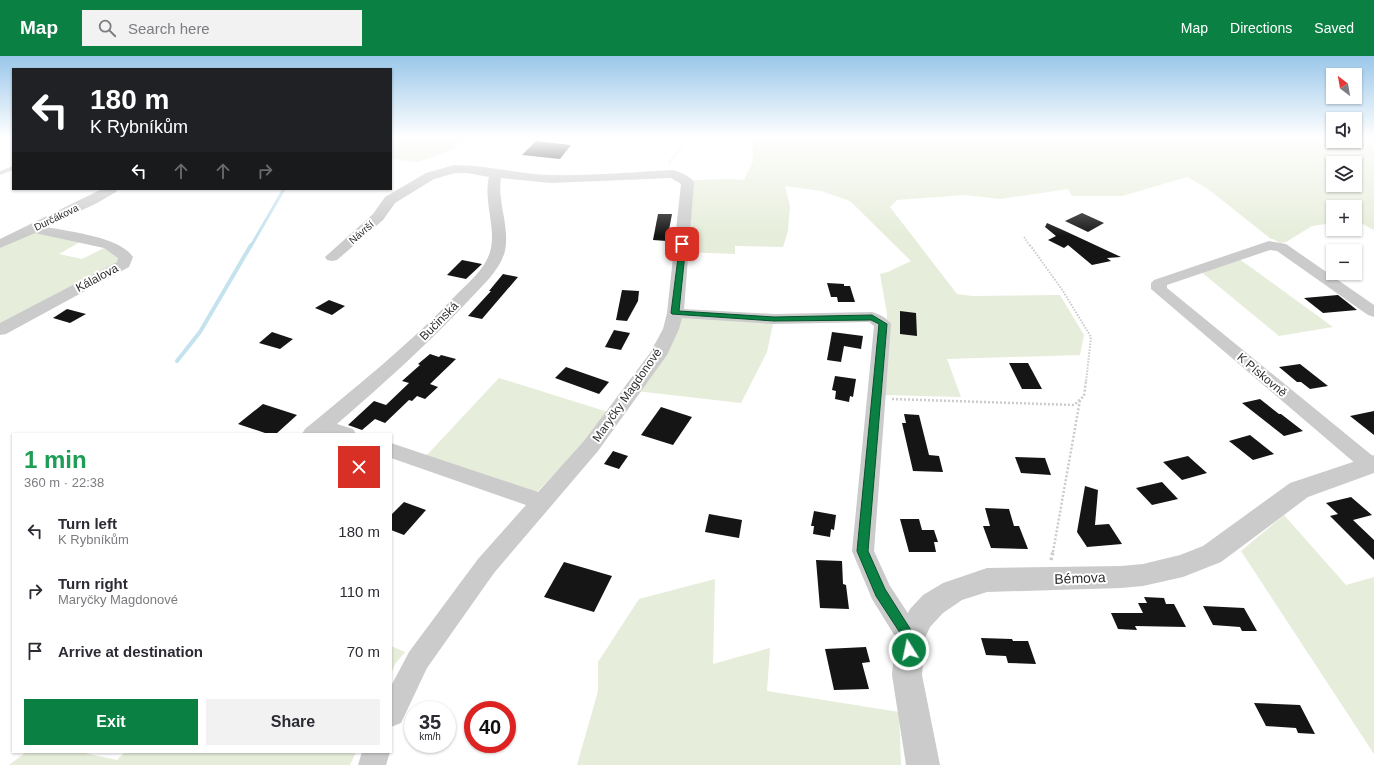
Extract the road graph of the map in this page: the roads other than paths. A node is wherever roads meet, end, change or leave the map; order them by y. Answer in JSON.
{"nodes":[{"id":1,"x":450,"y":170,"type":"edge"},
{"id":2,"x":473,"y":170,"type":"edge"},
{"id":3,"x":496,"y":174,"type":"junction"},
{"id":4,"x":109,"y":190,"type":"edge"},
{"id":5,"x":34,"y":228,"type":"junction"},
{"id":6,"x":0,"y":244,"type":"edge"},
{"id":7,"x":332,"y":257,"type":"dead end"},
{"id":8,"x":1374,"y":312,"type":"edge"},
{"id":9,"x":674,"y":313,"type":"junction"},
{"id":10,"x":0,"y":330,"type":"edge"},
{"id":11,"x":317,"y":430,"type":"edge"},
{"id":12,"x":339,"y":433,"type":"edge"},
{"id":13,"x":392,"y":450,"type":"edge"},
{"id":14,"x":1372,"y":465,"type":"edge"},
{"id":15,"x":541,"y":502,"type":"junction"},
{"id":16,"x":910,"y":638,"type":"junction"},
{"id":17,"x":392,"y":712,"type":"edge"},
{"id":18,"x":376,"y":753,"type":"edge"},
{"id":19,"x":372,"y":765,"type":"edge"},
{"id":20,"x":923,"y":765,"type":"edge"}],
"edges":[{"from":1,"to":7,"type":"street","name":"Návrší"},
{"from":2,"to":3,"type":"street","name":"Návrší"},
{"from":3,"to":9,"type":"street","name":"Maryčky Magdonové"},
{"from":3,"to":11,"type":"street","name":"Bučinská"},
{"from":4,"to":5,"type":"street","name":"Durčákova"},
{"from":5,"to":6,"type":"street","name":"Durčákova"},
{"from":5,"to":10,"type":"street","name":"Kálalova"},
{"from":8,"to":14,"type":"street","name":"K Pískovně"},
{"from":9,"to":15,"type":"street","name":"Maryčky Magdonové"},
{"from":9,"to":16,"type":"street"},
{"from":11,"to":12,"type":"street"},
{"from":13,"to":15,"type":"street"},
{"from":14,"to":16,"type":"street","name":"Bémova"},
{"from":15,"to":17,"type":"street","name":"Maryčky Magdonové"},
{"from":16,"to":20,"type":"street","name":"Bémova"},
{"from":18,"to":19,"type":"street"}]}
